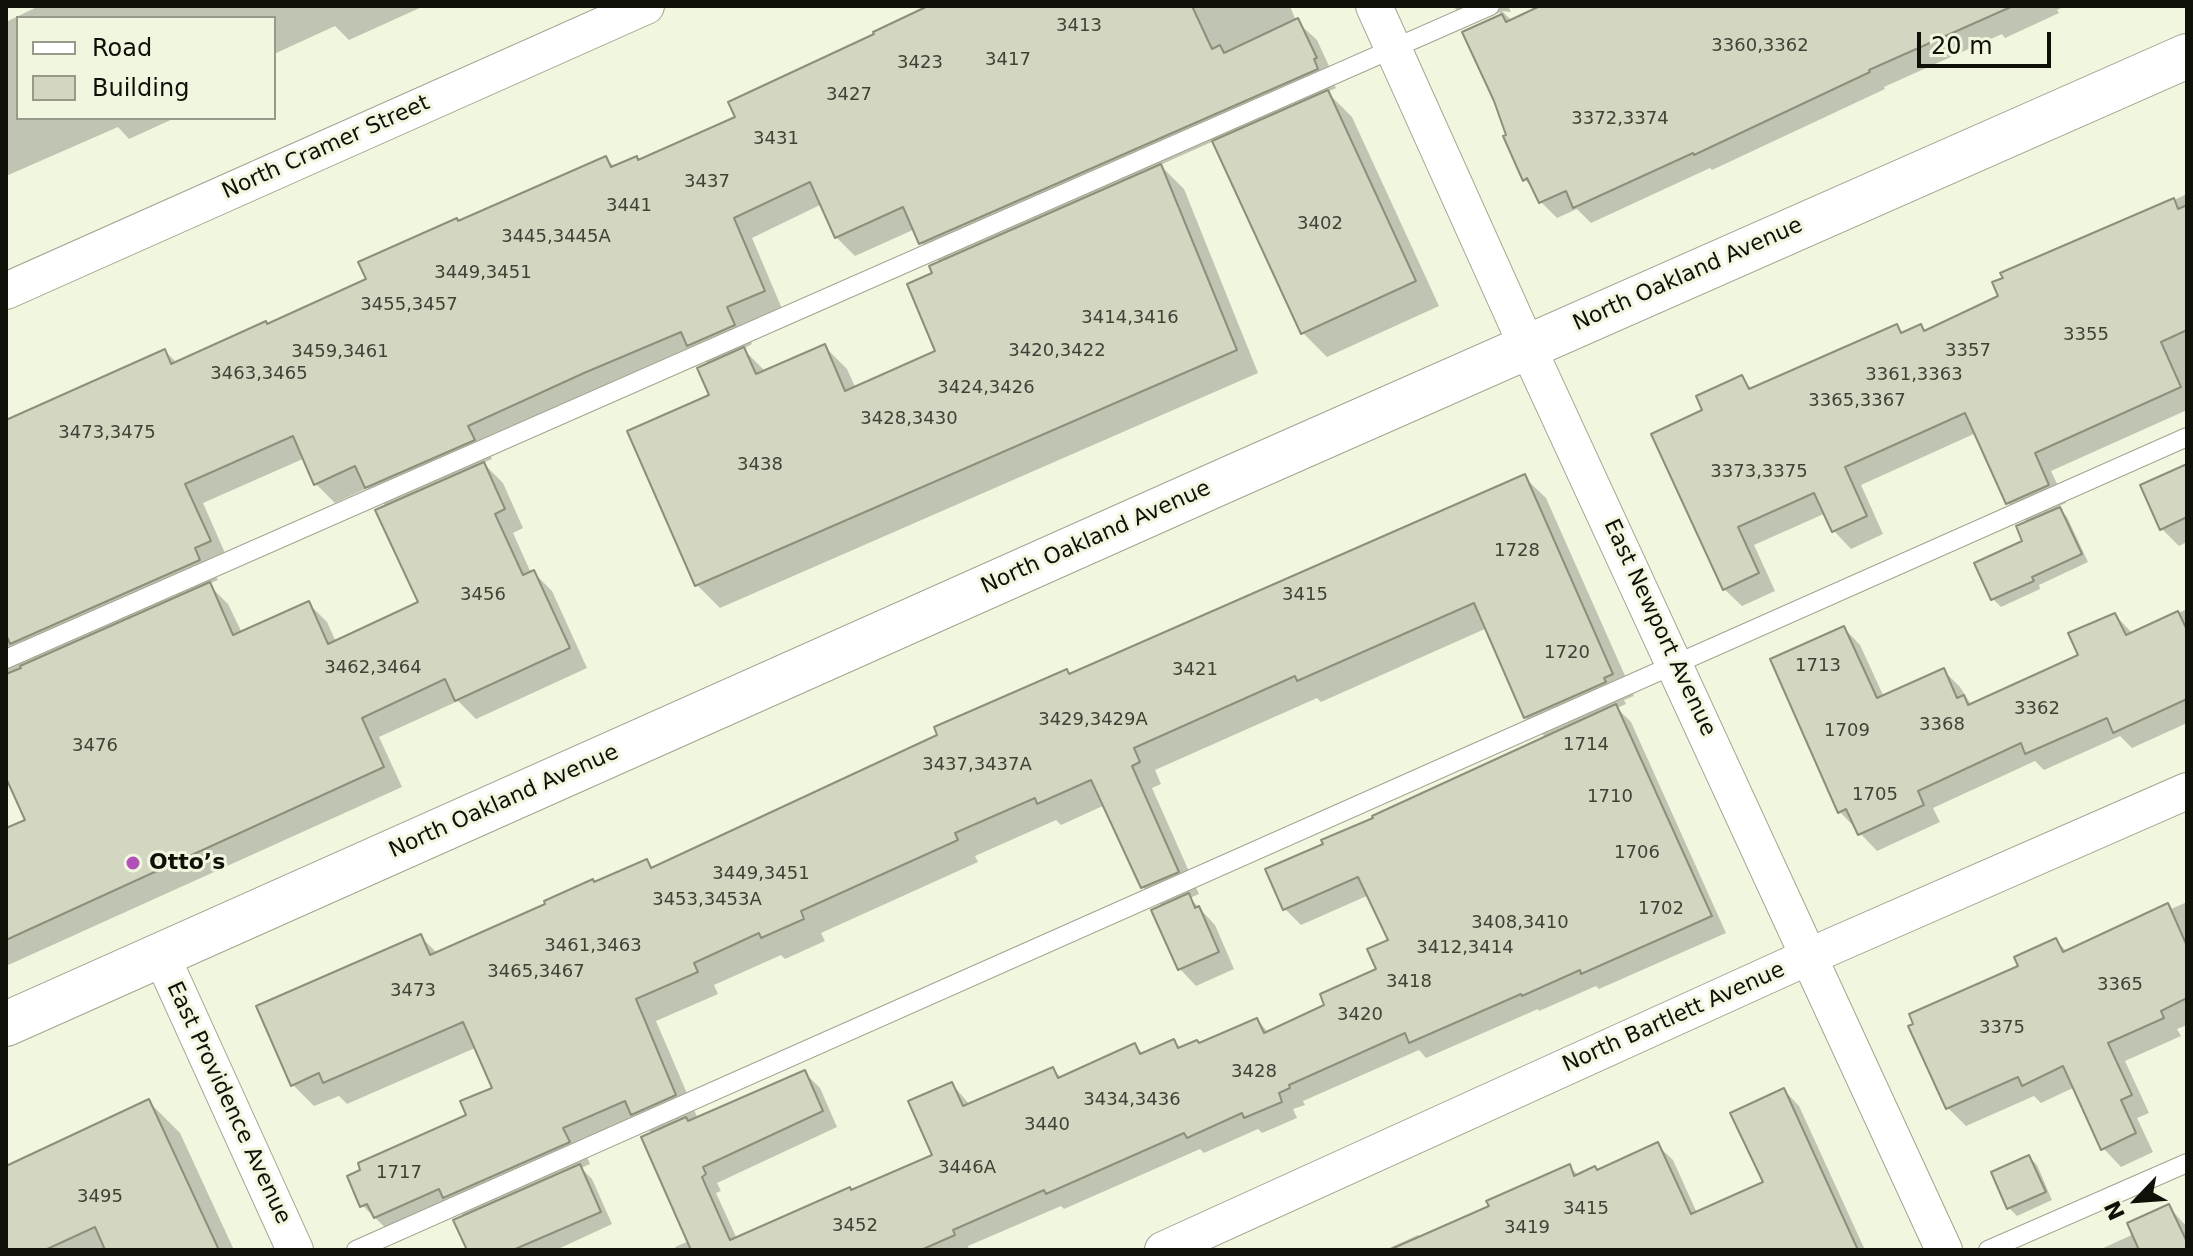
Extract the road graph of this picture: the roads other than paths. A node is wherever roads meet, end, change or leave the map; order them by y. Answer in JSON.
{"nodes":[{"id":1,"x":646,"y":6,"type":"edge"},
{"id":2,"x":1374,"y":6,"type":"edge"},
{"id":3,"x":1490,"y":6,"type":"edge"},
{"id":4,"x":1393,"y":49,"type":"junction"},
{"id":5,"x":2187,"y":56,"type":"edge"},
{"id":6,"x":6,"y":291,"type":"edge"},
{"id":7,"x":1527,"y":346,"type":"junction"},
{"id":8,"x":2187,"y":437,"type":"edge"},
{"id":9,"x":6,"y":659,"type":"edge"},
{"id":10,"x":1675,"y":664,"type":"junction"},
{"id":11,"x":2187,"y":791,"type":"edge"},
{"id":12,"x":161,"y":955,"type":"junction"},
{"id":13,"x":1810,"y":956,"type":"junction"},
{"id":14,"x":6,"y":1024,"type":"edge"},
{"id":15,"x":2187,"y":1163,"type":"edge"},
{"id":16,"x":295,"y":1250,"type":"edge"},
{"id":17,"x":356,"y":1250,"type":"edge"},
{"id":18,"x":1163,"y":1250,"type":"edge"},
{"id":19,"x":1944,"y":1250,"type":"edge"},
{"id":20,"x":1988,"y":1250,"type":"edge"}],
"edges":[{"from":1,"to":6,"type":"street","name":"North Cramer Street"},
{"from":2,"to":4,"type":"street","name":"East Newport Avenue"},
{"from":3,"to":4,"type":"lane"},
{"from":4,"to":7,"type":"street","name":"East Newport Avenue"},
{"from":4,"to":9,"type":"lane"},
{"from":5,"to":7,"type":"main road","name":"North Oakland Avenue"},
{"from":7,"to":10,"type":"street","name":"East Newport Avenue"},
{"from":7,"to":12,"type":"main road","name":"North Oakland Avenue"},
{"from":8,"to":10,"type":"lane"},
{"from":10,"to":13,"type":"street","name":"East Newport Avenue"},
{"from":10,"to":17,"type":"lane"},
{"from":11,"to":13,"type":"street","name":"North Bartlett Avenue"},
{"from":12,"to":14,"type":"main road","name":"North Oakland Avenue"},
{"from":12,"to":16,"type":"street","name":"East Providence Avenue"},
{"from":13,"to":18,"type":"street","name":"North Bartlett Avenue"},
{"from":13,"to":19,"type":"street","name":"East Newport Avenue"},
{"from":15,"to":20,"type":"lane"}]}
